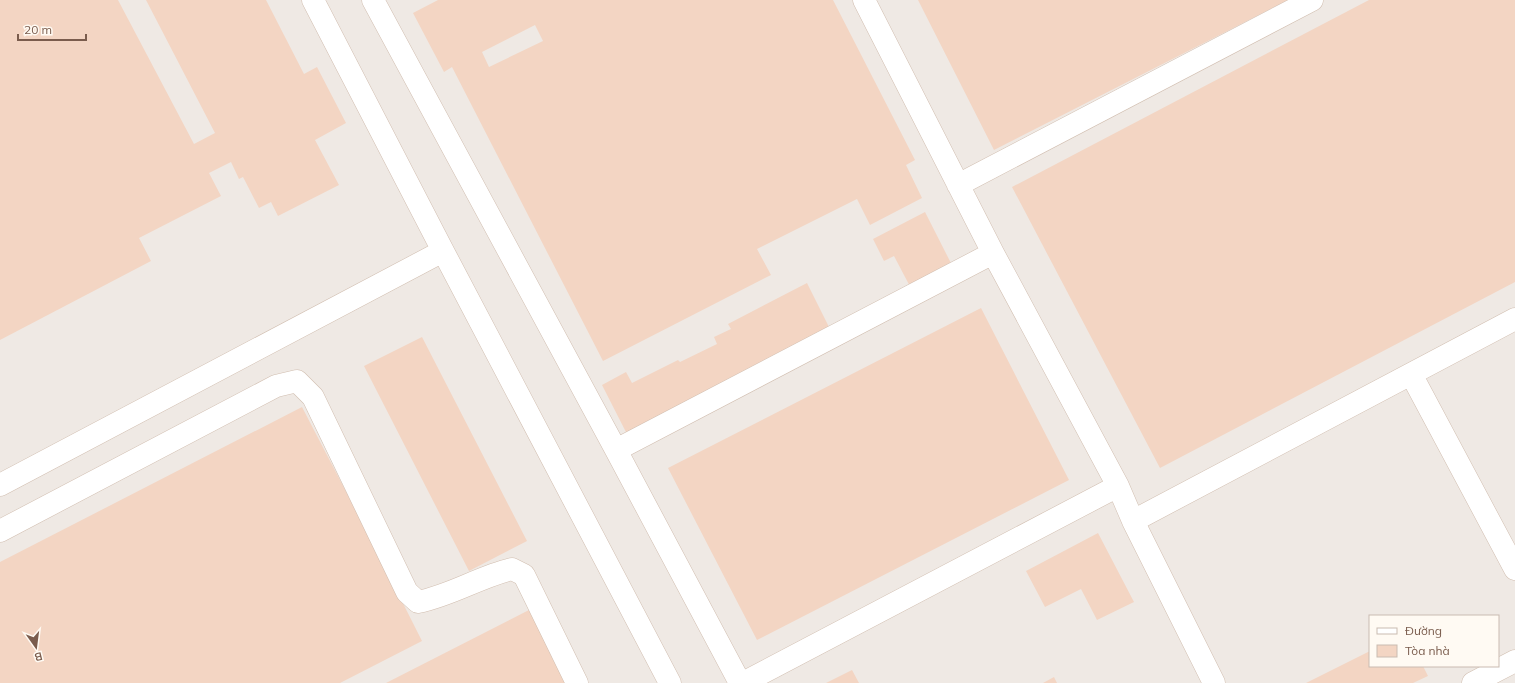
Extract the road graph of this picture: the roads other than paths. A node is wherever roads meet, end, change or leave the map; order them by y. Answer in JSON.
{"nodes":[{"id":1,"x":313,"y":0,"type":"edge"},
{"id":2,"x":373,"y":0,"type":"edge"},
{"id":3,"x":864,"y":0,"type":"edge"},
{"id":4,"x":1312,"y":0,"type":"edge"},
{"id":5,"x":958,"y":185,"type":"junction"},
{"id":6,"x":443,"y":251,"type":"junction"},
{"id":7,"x":993,"y":253,"type":"junction"},
{"id":8,"x":1515,"y":319,"type":"edge"},
{"id":9,"x":1411,"y":374,"type":"junction"},
{"id":10,"x":616,"y":450,"type":"junction"},
{"id":11,"x":0,"y":485,"type":"edge"},
{"id":12,"x":1118,"y":486,"type":"junction"},
{"id":13,"x":1133,"y":521,"type":"junction"},
{"id":14,"x":0,"y":531,"type":"edge"},
{"id":15,"x":1515,"y":569,"type":"edge"},
{"id":16,"x":1515,"y":661,"type":"edge"},
{"id":17,"x":577,"y":683,"type":"edge"},
{"id":18,"x":670,"y":683,"type":"edge"},
{"id":19,"x":740,"y":683,"type":"edge"},
{"id":20,"x":743,"y":683,"type":"edge"},
{"id":21,"x":1214,"y":683,"type":"edge"},
{"id":22,"x":1473,"y":683,"type":"edge"}],
"edges":[{"from":1,"to":6,"type":"lane"},
{"from":2,"to":10,"type":"lane"},
{"from":3,"to":5,"type":"lane"},
{"from":4,"to":5,"type":"lane"},
{"from":5,"to":7,"type":"lane"},
{"from":6,"to":11,"type":"lane"},
{"from":6,"to":18,"type":"lane"},
{"from":7,"to":10,"type":"lane"},
{"from":7,"to":12,"type":"lane"},
{"from":8,"to":9,"type":"lane"},
{"from":9,"to":13,"type":"lane"},
{"from":9,"to":15,"type":"lane"},
{"from":10,"to":19,"type":"lane"},
{"from":12,"to":13,"type":"lane"},
{"from":12,"to":20,"type":"lane"},
{"from":13,"to":21,"type":"lane"},
{"from":14,"to":17,"type":"lane"},
{"from":16,"to":22,"type":"lane"}]}
